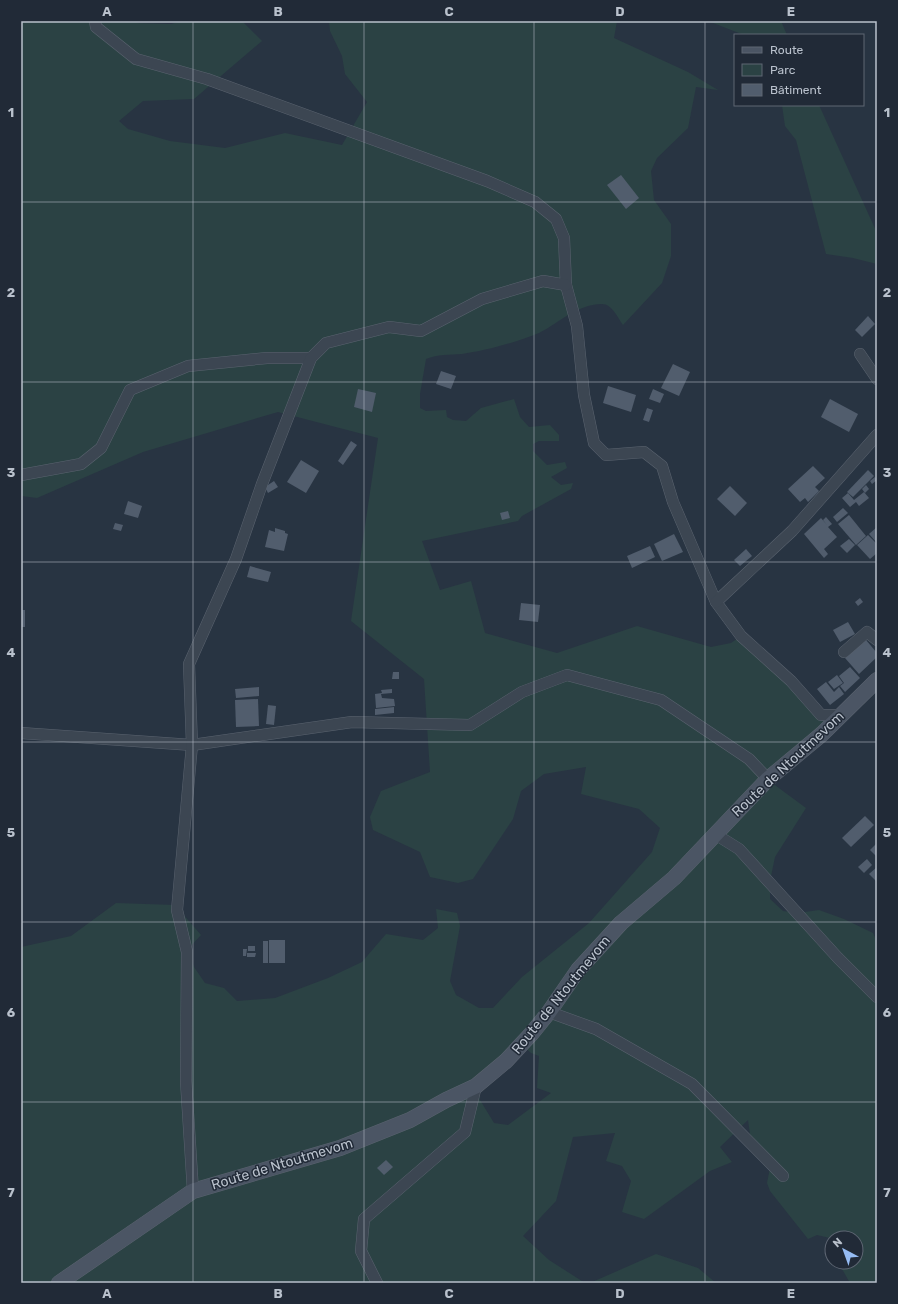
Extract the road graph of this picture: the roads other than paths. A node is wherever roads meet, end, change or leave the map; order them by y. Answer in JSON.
{"nodes":[{"id":1,"x":95,"y":21,"type":"edge"},
{"id":2,"x":566,"y":285,"type":"junction"},
{"id":3,"x":860,"y":354,"type":"dead end"},
{"id":4,"x":311,"y":358,"type":"junction"},
{"id":5,"x":877,"y":379,"type":"edge"},
{"id":6,"x":877,"y":435,"type":"edge"},
{"id":7,"x":21,"y":475,"type":"edge"},
{"id":8,"x":716,"y":602,"type":"junction"},
{"id":9,"x":877,"y":640,"type":"edge"},
{"id":10,"x":844,"y":652,"type":"dead end"},
{"id":11,"x":877,"y":680,"type":"edge"},
{"id":12,"x":841,"y":715,"type":"junction"},
{"id":13,"x":21,"y":733,"type":"edge"},
{"id":14,"x":192,"y":745,"type":"junction"},
{"id":15,"x":768,"y":779,"type":"junction"},
{"id":16,"x":714,"y":834,"type":"junction"},
{"id":17,"x":877,"y":997,"type":"edge"},
{"id":18,"x":549,"y":1012,"type":"junction"},
{"id":19,"x":476,"y":1086,"type":"junction"},
{"id":20,"x":783,"y":1176,"type":"dead end"},
{"id":21,"x":193,"y":1191,"type":"junction"},
{"id":22,"x":59,"y":1283,"type":"edge"},
{"id":23,"x":377,"y":1283,"type":"edge"}],
"edges":[{"from":1,"to":2,"type":"street"},
{"from":2,"to":4,"type":"street"},
{"from":2,"to":8,"type":"street"},
{"from":3,"to":5,"type":"street"},
{"from":4,"to":7,"type":"street"},
{"from":4,"to":14,"type":"street"},
{"from":6,"to":8,"type":"street"},
{"from":8,"to":12,"type":"street"},
{"from":9,"to":10,"type":"street"},
{"from":11,"to":12,"type":"street","name":"Route de Ntoutmevom"},
{"from":12,"to":15,"type":"street","name":"Route de Ntoutmevom"},
{"from":13,"to":14,"type":"street"},
{"from":14,"to":15,"type":"street"},
{"from":14,"to":21,"type":"street"},
{"from":15,"to":16,"type":"street","name":"Route de Ntoutmevom"},
{"from":16,"to":17,"type":"street"},
{"from":16,"to":18,"type":"street","name":"Route de Ntoutmevom"},
{"from":18,"to":19,"type":"street","name":"Route de Ntoutmevom"},
{"from":18,"to":20,"type":"street"},
{"from":19,"to":21,"type":"street","name":"Route de Ntoutmevom"},
{"from":19,"to":23,"type":"street"},
{"from":21,"to":22,"type":"street","name":"Route de Ntoutmevom"}]}
